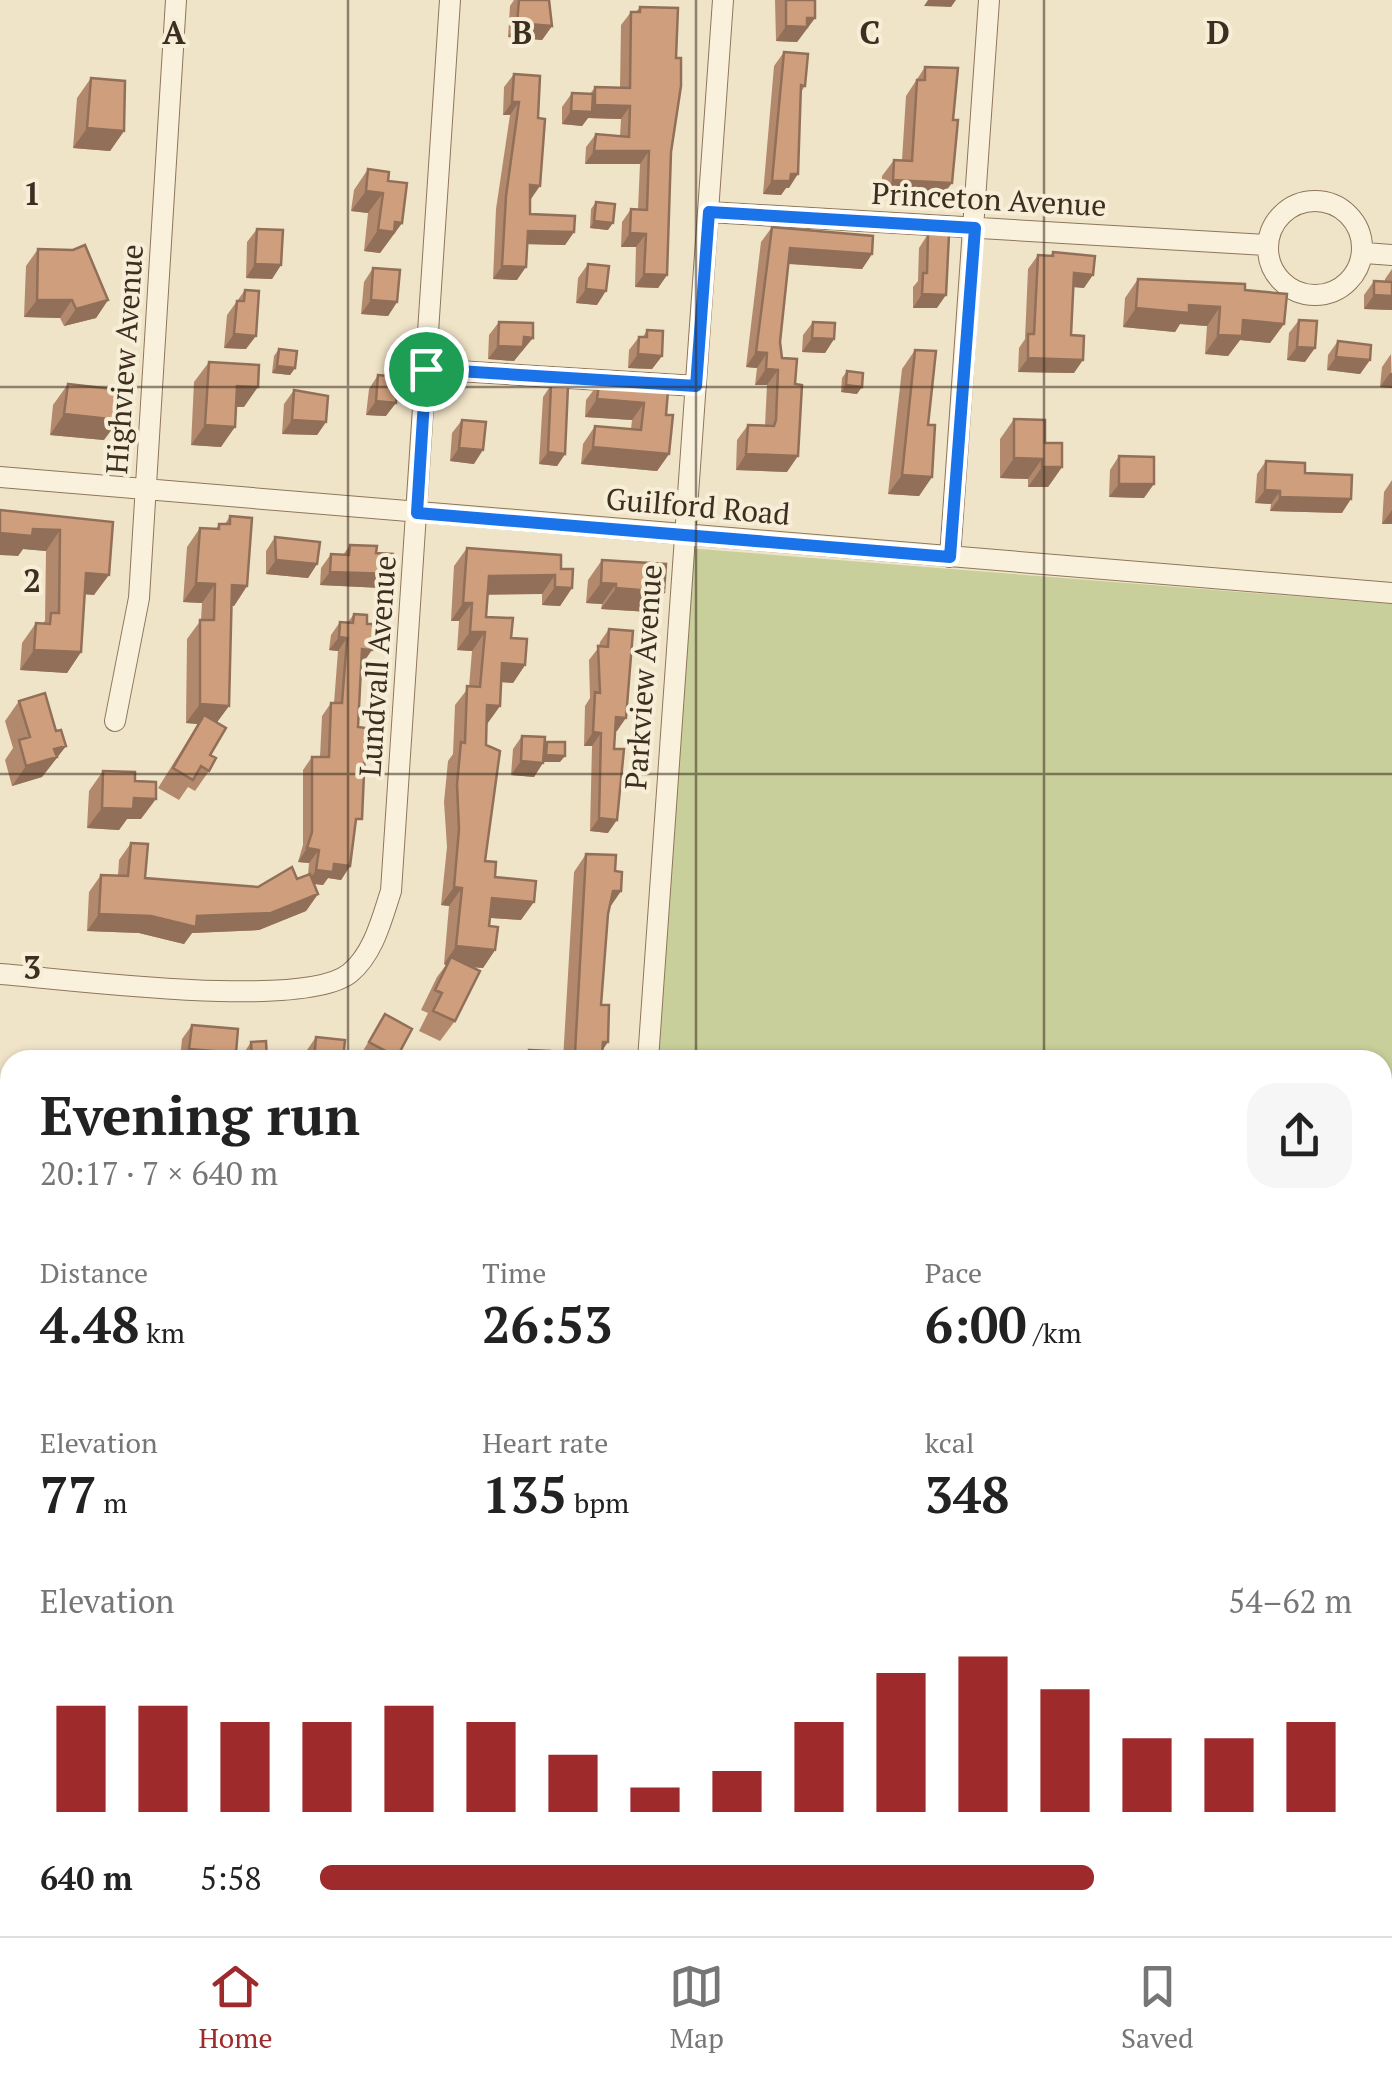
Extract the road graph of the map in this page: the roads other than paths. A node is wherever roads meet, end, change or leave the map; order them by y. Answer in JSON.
{"nodes":[{"id":1,"x":176,"y":0,"type":"edge"},
{"id":2,"x":450,"y":0,"type":"edge"},
{"id":3,"x":724,"y":0,"type":"edge"},
{"id":4,"x":989,"y":0,"type":"edge"},
{"id":5,"x":709,"y":212,"type":"junction"},
{"id":6,"x":975,"y":228,"type":"junction"},
{"id":7,"x":1266,"y":246,"type":"junction"},
{"id":8,"x":1365,"y":253,"type":"junction"},
{"id":9,"x":1392,"y":256,"type":"edge"},
{"id":10,"x":426,"y":369,"type":"junction"},
{"id":11,"x":696,"y":386,"type":"junction"},
{"id":12,"x":0,"y":477,"type":"edge"},
{"id":13,"x":146,"y":488,"type":"junction"},
{"id":14,"x":417,"y":513,"type":"junction"},
{"id":15,"x":683,"y":535,"type":"junction"},
{"id":16,"x":950,"y":557,"type":"junction"},
{"id":17,"x":1392,"y":593,"type":"edge"},
{"id":18,"x":115,"y":720,"type":"dead end"},
{"id":19,"x":0,"y":974,"type":"edge"},
{"id":20,"x":649,"y":1050,"type":"edge"}],
"edges":[{"from":1,"to":13,"type":"street","name":"Highview Avenue"},
{"from":2,"to":10,"type":"street","name":"Lundvall Avenue"},
{"from":3,"to":5,"type":"street","name":"Parkview Avenue"},
{"from":4,"to":6,"type":"street"},
{"from":5,"to":6,"type":"street","name":"Princeton Avenue"},
{"from":5,"to":11,"type":"street","name":"Parkview Avenue"},
{"from":6,"to":7,"type":"street","name":"Princeton Avenue"},
{"from":6,"to":16,"type":"street"},
{"from":7,"to":8,"type":"street"},
{"from":7,"to":8,"type":"street"},
{"from":8,"to":9,"type":"street"},
{"from":10,"to":11,"type":"street"},
{"from":10,"to":14,"type":"street","name":"Lundvall Avenue"},
{"from":11,"to":15,"type":"street","name":"Parkview Avenue"},
{"from":12,"to":13,"type":"street","name":"Guilford Road"},
{"from":13,"to":14,"type":"street","name":"Guilford Road"},
{"from":13,"to":18,"type":"street","name":"Highview Avenue"},
{"from":14,"to":15,"type":"street","name":"Guilford Road"},
{"from":14,"to":19,"type":"street","name":"Lundvall Avenue"},
{"from":15,"to":16,"type":"street","name":"Guilford Road"},
{"from":15,"to":20,"type":"street","name":"Parkview Avenue"},
{"from":16,"to":17,"type":"street","name":"Guilford Road"}]}
